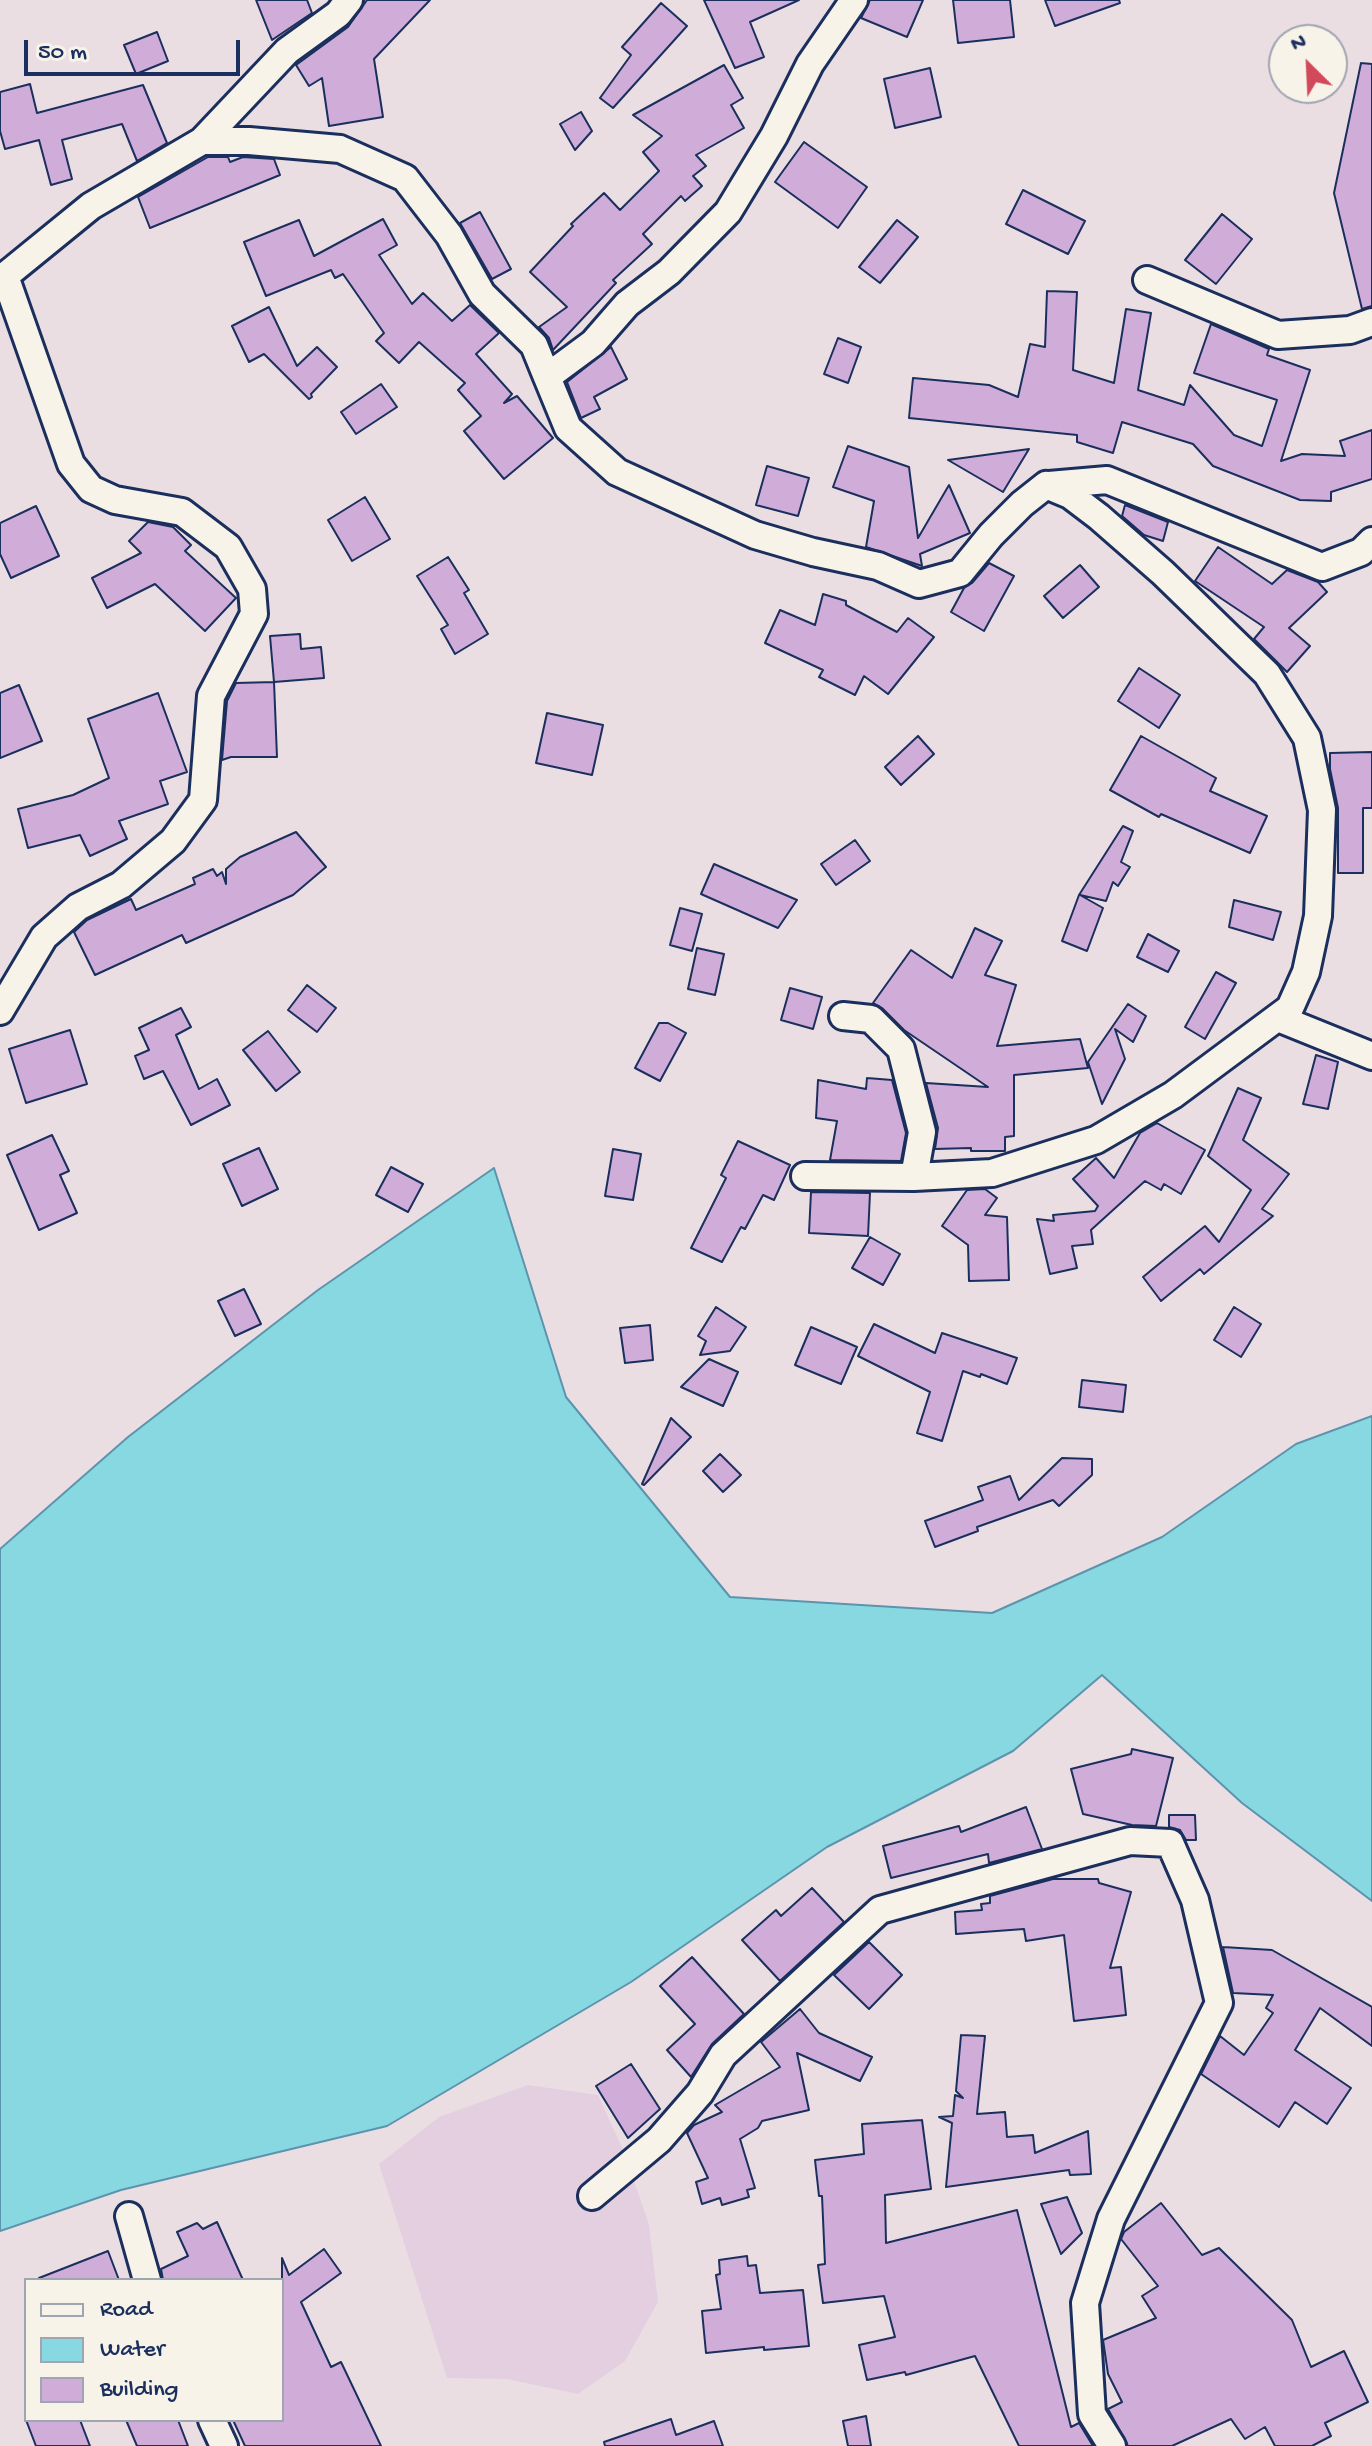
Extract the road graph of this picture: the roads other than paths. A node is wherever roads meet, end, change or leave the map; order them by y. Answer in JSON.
{"nodes":[{"id":1,"x":349,"y":0,"type":"edge"},
{"id":2,"x":854,"y":0,"type":"edge"},
{"id":3,"x":202,"y":141,"type":"junction"},
{"id":4,"x":3,"y":276,"type":"edge"},
{"id":5,"x":1147,"y":280,"type":"dead end"},
{"id":6,"x":1372,"y":322,"type":"edge"},
{"id":7,"x":547,"y":377,"type":"junction"},
{"id":8,"x":1046,"y":485,"type":"junction"},
{"id":9,"x":1372,"y":541,"type":"edge"},
{"id":10,"x":0,"y":1011,"type":"edge"},
{"id":11,"x":843,"y":1016,"type":"dead end"},
{"id":12,"x":1278,"y":1018,"type":"junction"},
{"id":13,"x":1372,"y":1056,"type":"edge"},
{"id":14,"x":805,"y":1176,"type":"dead end"},
{"id":15,"x":914,"y":1177,"type":"junction"},
{"id":16,"x":592,"y":2196,"type":"dead end"},
{"id":17,"x":129,"y":2216,"type":"dead end"},
{"id":18,"x":146,"y":2278,"type":"edge"},
{"id":19,"x":213,"y":2422,"type":"edge"},
{"id":20,"x":224,"y":2446,"type":"edge"},
{"id":21,"x":1112,"y":2446,"type":"edge"}],
"edges":[{"from":1,"to":3,"type":"street"},
{"from":2,"to":7,"type":"street"},
{"from":3,"to":4,"type":"street"},
{"from":3,"to":7,"type":"street"},
{"from":4,"to":10,"type":"street"},
{"from":5,"to":6,"type":"street"},
{"from":7,"to":8,"type":"street"},
{"from":8,"to":9,"type":"street"},
{"from":8,"to":12,"type":"street"},
{"from":11,"to":15,"type":"street"},
{"from":12,"to":13,"type":"street"},
{"from":12,"to":15,"type":"street"},
{"from":14,"to":15,"type":"street"},
{"from":16,"to":21,"type":"street"},
{"from":17,"to":18,"type":"street"},
{"from":19,"to":20,"type":"street"}]}
